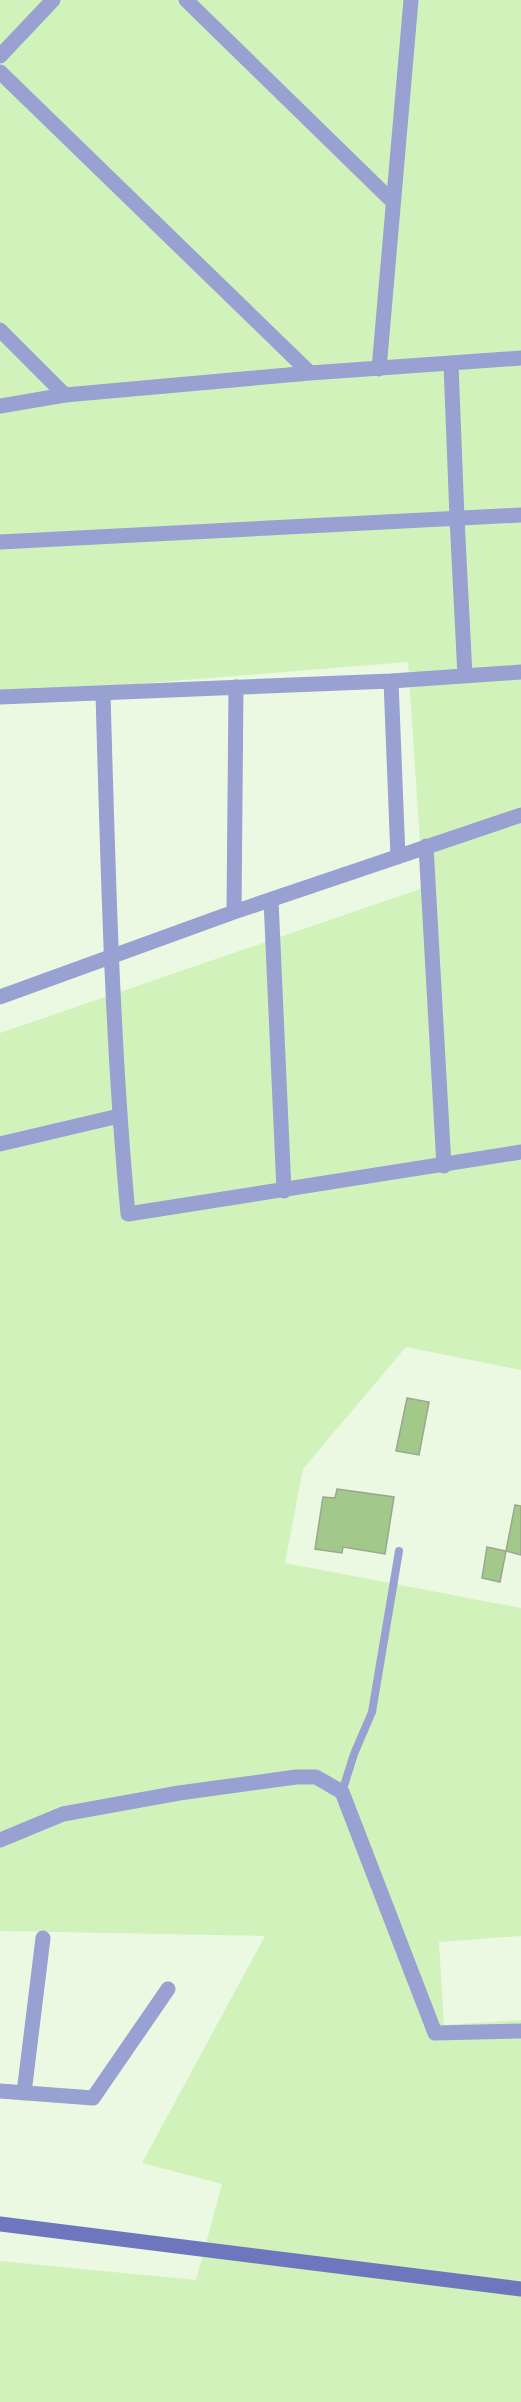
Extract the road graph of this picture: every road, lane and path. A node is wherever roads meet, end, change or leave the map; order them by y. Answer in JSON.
{"nodes":[{"id":1,"x":53,"y":0,"type":"edge"},
{"id":2,"x":186,"y":0,"type":"edge"},
{"id":3,"x":411,"y":0,"type":"edge"},
{"id":4,"x":0,"y":56,"type":"edge"},
{"id":5,"x":0,"y":72,"type":"edge"},
{"id":6,"x":393,"y":202,"type":"junction"},
{"id":7,"x":0,"y":330,"type":"edge"},
{"id":8,"x":521,"y":358,"type":"edge"},
{"id":9,"x":452,"y":364,"type":"junction"},
{"id":10,"x":379,"y":369,"type":"junction"},
{"id":11,"x":310,"y":373,"type":"junction"},
{"id":12,"x":65,"y":395,"type":"junction"},
{"id":13,"x":0,"y":406,"type":"edge"},
{"id":14,"x":521,"y":515,"type":"edge"},
{"id":15,"x":457,"y":518,"type":"junction"},
{"id":16,"x":0,"y":542,"type":"edge"},
{"id":17,"x":521,"y":672,"type":"edge"},
{"id":18,"x":465,"y":676,"type":"junction"},
{"id":19,"x":392,"y":681,"type":"junction"},
{"id":20,"x":236,"y":687,"type":"junction"},
{"id":21,"x":103,"y":694,"type":"junction"},
{"id":22,"x":0,"y":697,"type":"edge"},
{"id":23,"x":521,"y":815,"type":"edge"},
{"id":24,"x":426,"y":846,"type":"junction"},
{"id":25,"x":398,"y":856,"type":"junction"},
{"id":26,"x":271,"y":900,"type":"junction"},
{"id":27,"x":234,"y":912,"type":"junction"},
{"id":28,"x":110,"y":955,"type":"junction"},
{"id":29,"x":0,"y":997,"type":"edge"},
{"id":30,"x":119,"y":1116,"type":"junction"},
{"id":31,"x":0,"y":1144,"type":"edge"},
{"id":32,"x":521,"y":1152,"type":"edge"},
{"id":33,"x":444,"y":1166,"type":"junction"},
{"id":34,"x":284,"y":1191,"type":"junction"},
{"id":35,"x":399,"y":1551,"type":"dead end"},
{"id":36,"x":342,"y":1792,"type":"junction"},
{"id":37,"x":0,"y":1840,"type":"edge"},
{"id":38,"x":43,"y":1938,"type":"dead end"},
{"id":39,"x":168,"y":1989,"type":"dead end"},
{"id":40,"x":521,"y":2031,"type":"edge"},
{"id":41,"x":0,"y":2091,"type":"edge"},
{"id":42,"x":24,"y":2093,"type":"junction"},
{"id":43,"x":0,"y":2224,"type":"edge"},
{"id":44,"x":521,"y":2289,"type":"edge"}],
"edges":[{"from":1,"to":4,"type":"street"},
{"from":2,"to":6,"type":"street"},
{"from":3,"to":6,"type":"street"},
{"from":5,"to":11,"type":"street"},
{"from":6,"to":10,"type":"street"},
{"from":7,"to":12,"type":"street"},
{"from":8,"to":9,"type":"street"},
{"from":9,"to":10,"type":"street"},
{"from":9,"to":15,"type":"street"},
{"from":10,"to":11,"type":"street"},
{"from":11,"to":12,"type":"street"},
{"from":12,"to":13,"type":"street"},
{"from":14,"to":15,"type":"street"},
{"from":15,"to":16,"type":"street"},
{"from":15,"to":18,"type":"street"},
{"from":17,"to":18,"type":"street"},
{"from":18,"to":19,"type":"street"},
{"from":19,"to":20,"type":"street"},
{"from":19,"to":25,"type":"street"},
{"from":20,"to":21,"type":"street"},
{"from":20,"to":27,"type":"street"},
{"from":21,"to":22,"type":"street"},
{"from":21,"to":28,"type":"street"},
{"from":23,"to":24,"type":"street"},
{"from":24,"to":25,"type":"street"},
{"from":24,"to":33,"type":"street"},
{"from":25,"to":26,"type":"street"},
{"from":26,"to":27,"type":"street"},
{"from":26,"to":34,"type":"street"},
{"from":27,"to":28,"type":"street"},
{"from":28,"to":29,"type":"street"},
{"from":28,"to":30,"type":"street"},
{"from":30,"to":31,"type":"street"},
{"from":30,"to":34,"type":"street"},
{"from":32,"to":33,"type":"street"},
{"from":33,"to":34,"type":"street"},
{"from":35,"to":36,"type":"lane"},
{"from":36,"to":37,"type":"street"},
{"from":36,"to":40,"type":"street"},
{"from":38,"to":42,"type":"street"},
{"from":39,"to":42,"type":"street"},
{"from":41,"to":42,"type":"street"},
{"from":43,"to":44,"type":"street"}]}
